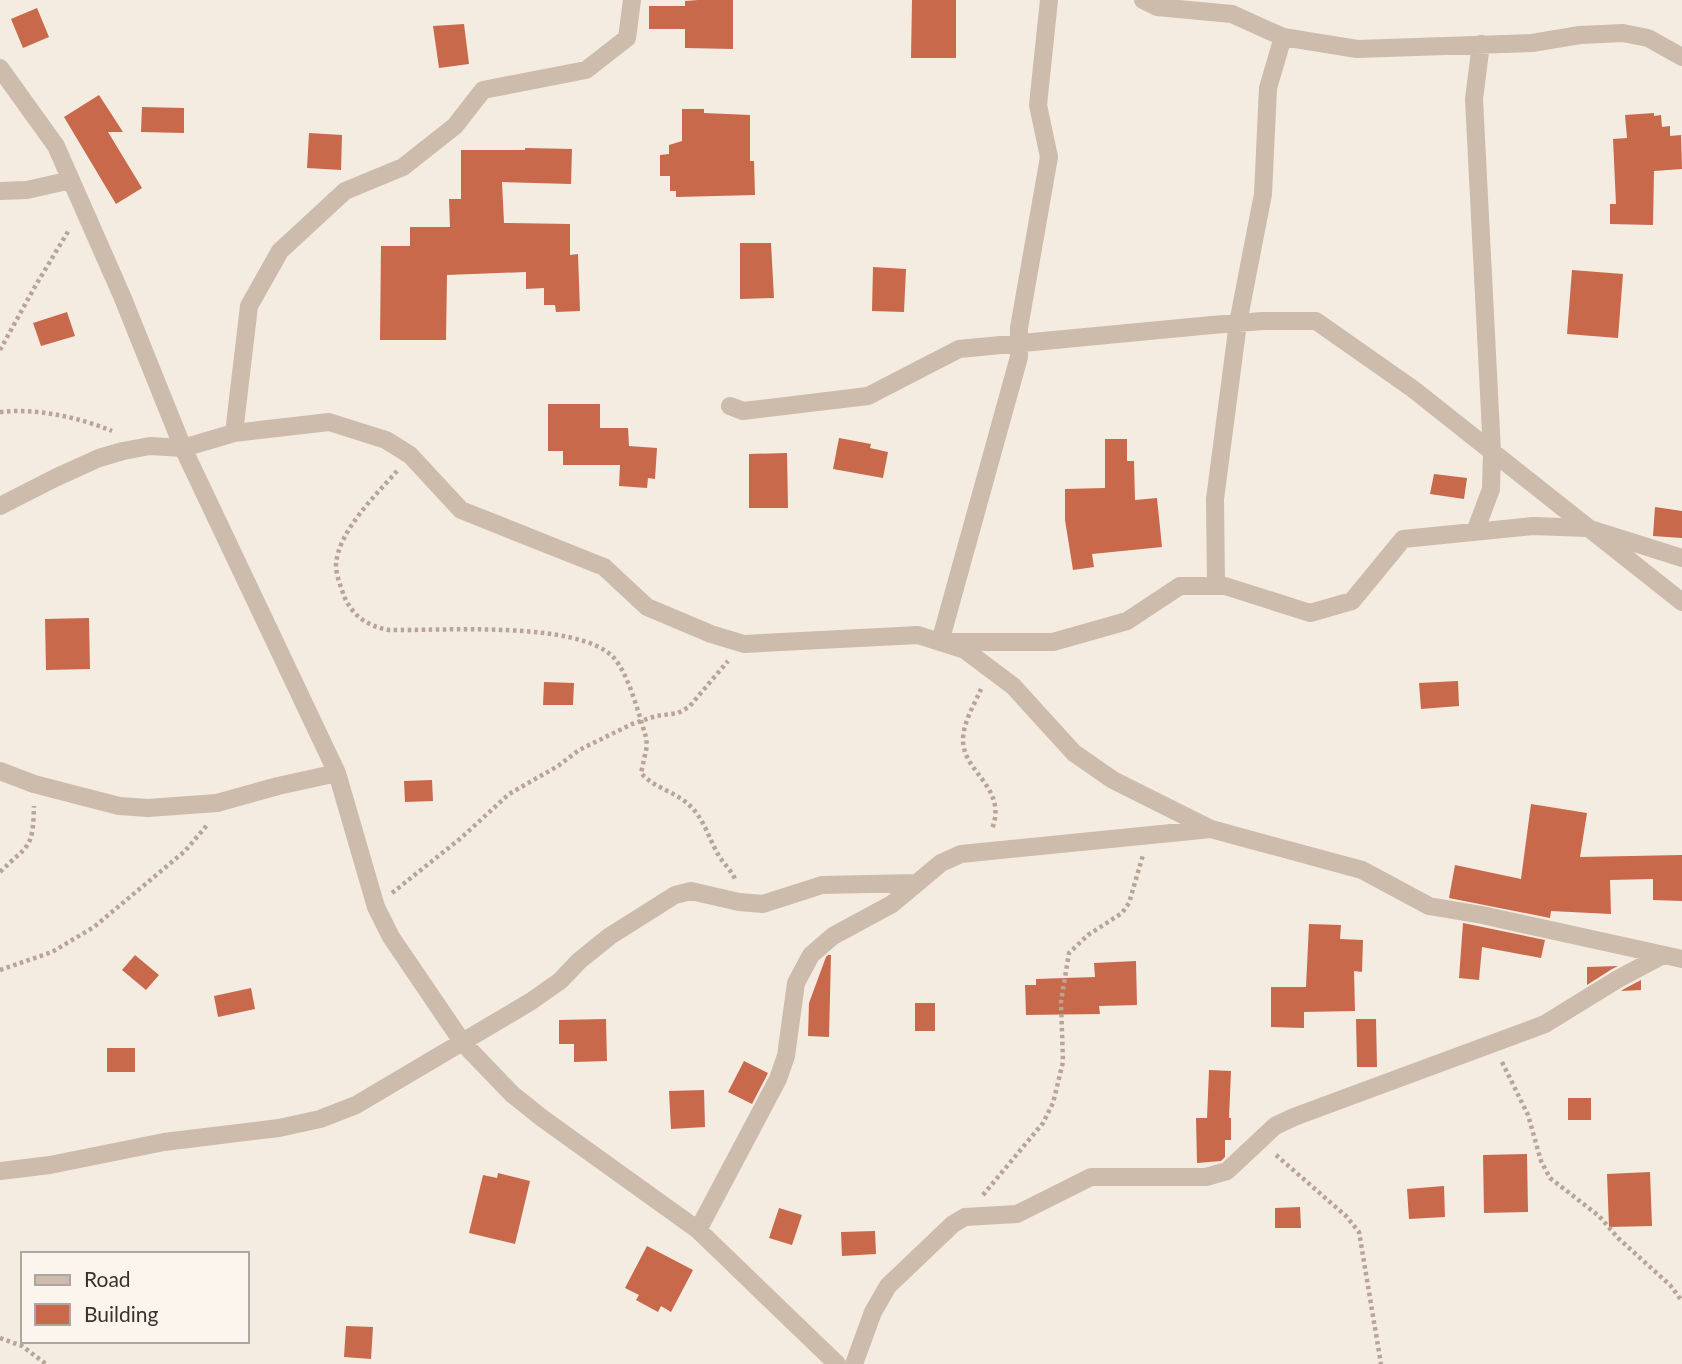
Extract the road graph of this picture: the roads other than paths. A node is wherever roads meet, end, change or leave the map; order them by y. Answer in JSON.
{"nodes":[{"id":1,"x":632,"y":0,"type":"edge"},
{"id":2,"x":1049,"y":0,"type":"edge"},
{"id":3,"x":1143,"y":0,"type":"edge"},
{"id":4,"x":1283,"y":37,"type":"junction"},
{"id":5,"x":1481,"y":44,"type":"junction"},
{"id":6,"x":1682,"y":57,"type":"edge"},
{"id":7,"x":0,"y":68,"type":"edge"},
{"id":8,"x":71,"y":180,"type":"junction"},
{"id":9,"x":0,"y":191,"type":"edge"},
{"id":10,"x":1238,"y":323,"type":"junction"},
{"id":11,"x":1019,"y":342,"type":"junction"},
{"id":12,"x":730,"y":406,"type":"dead end"},
{"id":13,"x":234,"y":433,"type":"junction"},
{"id":14,"x":184,"y":448,"type":"junction"},
{"id":15,"x":1492,"y":452,"type":"junction"},
{"id":16,"x":0,"y":506,"type":"edge"},
{"id":17,"x":1587,"y":528,"type":"junction"},
{"id":18,"x":1475,"y":532,"type":"junction"},
{"id":19,"x":1682,"y":558,"type":"edge"},
{"id":20,"x":1216,"y":586,"type":"junction"},
{"id":21,"x":1682,"y":601,"type":"edge"},
{"id":22,"x":940,"y":642,"type":"junction"},
{"id":23,"x":0,"y":771,"type":"edge"},
{"id":24,"x":337,"y":773,"type":"junction"},
{"id":25,"x":1211,"y":829,"type":"junction"},
{"id":26,"x":916,"y":883,"type":"junction"},
{"id":27,"x":1662,"y":955,"type":"junction"},
{"id":28,"x":1682,"y":959,"type":"edge"},
{"id":29,"x":463,"y":1043,"type":"junction"},
{"id":30,"x":0,"y":1171,"type":"edge"},
{"id":31,"x":698,"y":1230,"type":"junction"},
{"id":32,"x":837,"y":1364,"type":"edge"},
{"id":33,"x":854,"y":1364,"type":"edge"}],
"edges":[{"from":1,"to":13,"type":"street"},
{"from":2,"to":11,"type":"street"},
{"from":3,"to":4,"type":"street"},
{"from":4,"to":5,"type":"street"},
{"from":4,"to":10,"type":"street"},
{"from":5,"to":6,"type":"street"},
{"from":5,"to":15,"type":"street"},
{"from":7,"to":8,"type":"street"},
{"from":8,"to":9,"type":"street"},
{"from":8,"to":14,"type":"street"},
{"from":10,"to":11,"type":"street"},
{"from":10,"to":15,"type":"street"},
{"from":10,"to":20,"type":"street"},
{"from":11,"to":12,"type":"street"},
{"from":11,"to":22,"type":"street"},
{"from":13,"to":14,"type":"street"},
{"from":13,"to":22,"type":"street"},
{"from":14,"to":16,"type":"street"},
{"from":14,"to":24,"type":"street"},
{"from":15,"to":17,"type":"street"},
{"from":15,"to":18,"type":"street"},
{"from":17,"to":18,"type":"street"},
{"from":17,"to":19,"type":"street"},
{"from":17,"to":21,"type":"street"},
{"from":18,"to":20,"type":"street"},
{"from":20,"to":22,"type":"street"},
{"from":22,"to":25,"type":"street"},
{"from":23,"to":24,"type":"street"},
{"from":24,"to":29,"type":"street"},
{"from":25,"to":26,"type":"street"},
{"from":25,"to":27,"type":"street"},
{"from":26,"to":29,"type":"street"},
{"from":26,"to":31,"type":"street"},
{"from":27,"to":28,"type":"street"},
{"from":27,"to":33,"type":"street"},
{"from":29,"to":30,"type":"street"},
{"from":29,"to":31,"type":"street"},
{"from":31,"to":32,"type":"street"}]}
